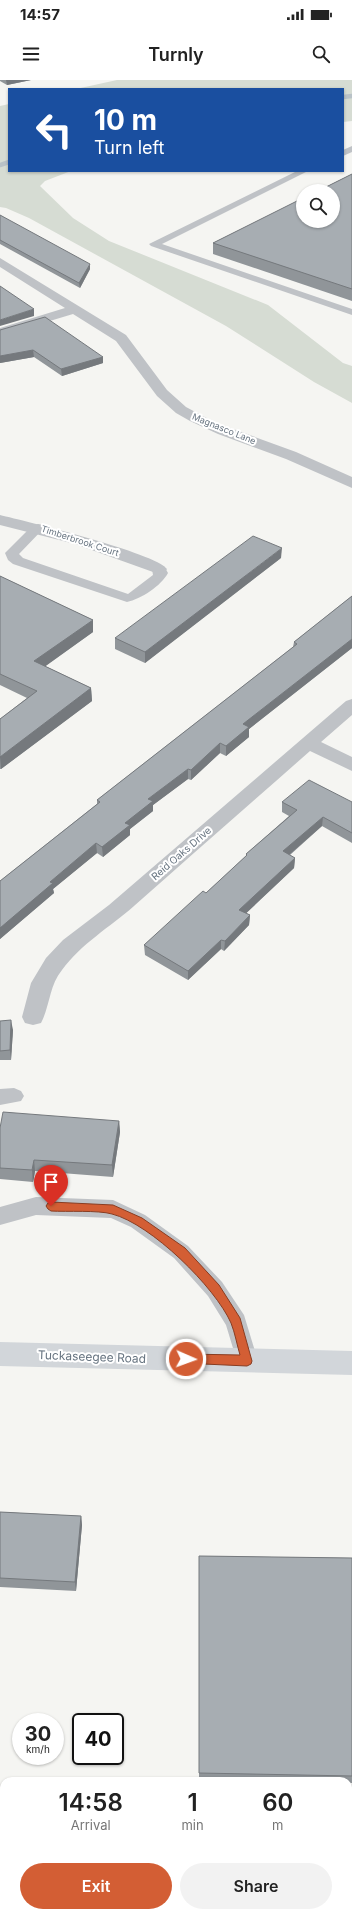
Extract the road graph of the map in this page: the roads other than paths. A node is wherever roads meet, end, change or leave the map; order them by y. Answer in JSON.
{"nodes":[{"id":1,"x":302,"y":172,"type":"edge"},
{"id":2,"x":0,"y":262,"type":"edge"},
{"id":3,"x":75,"y":309,"type":"junction"},
{"id":4,"x":352,"y":312,"type":"edge"},
{"id":5,"x":0,"y":332,"type":"edge"},
{"id":6,"x":352,"y":483,"type":"edge"},
{"id":7,"x":0,"y":520,"type":"edge"},
{"id":8,"x":38,"y":528,"type":"junction"},
{"id":9,"x":159,"y":569,"type":"joint"},
{"id":10,"x":352,"y":705,"type":"edge"},
{"id":11,"x":308,"y":743,"type":"junction"},
{"id":12,"x":352,"y":765,"type":"edge"},
{"id":13,"x":33,"y":1016,"type":"dead end"},
{"id":14,"x":0,"y":1216,"type":"edge"},
{"id":15,"x":0,"y":1354,"type":"edge"},
{"id":16,"x":247,"y":1361,"type":"junction"},
{"id":17,"x":352,"y":1363,"type":"edge"}],
"edges":[{"from":1,"to":4,"type":"lane"},
{"from":2,"to":3,"type":"street","name":"Magnasco Lane"},
{"from":3,"to":5,"type":"street"},
{"from":3,"to":6,"type":"street","name":"Magnasco Lane"},
{"from":7,"to":8,"type":"street","name":"Timberbrook Court"},
{"from":8,"to":9,"type":"street","name":"Timberbrook Court"},
{"from":8,"to":9,"type":"lane"},
{"from":10,"to":11,"type":"street","name":"Reid Oaks Drive"},
{"from":11,"to":12,"type":"street"},
{"from":11,"to":13,"type":"street","name":"Reid Oaks Drive"},
{"from":14,"to":16,"type":"lane"},
{"from":15,"to":16,"type":"street","name":"Tuckaseegee Road"},
{"from":16,"to":17,"type":"street","name":"Tuckaseegee Road"}]}
